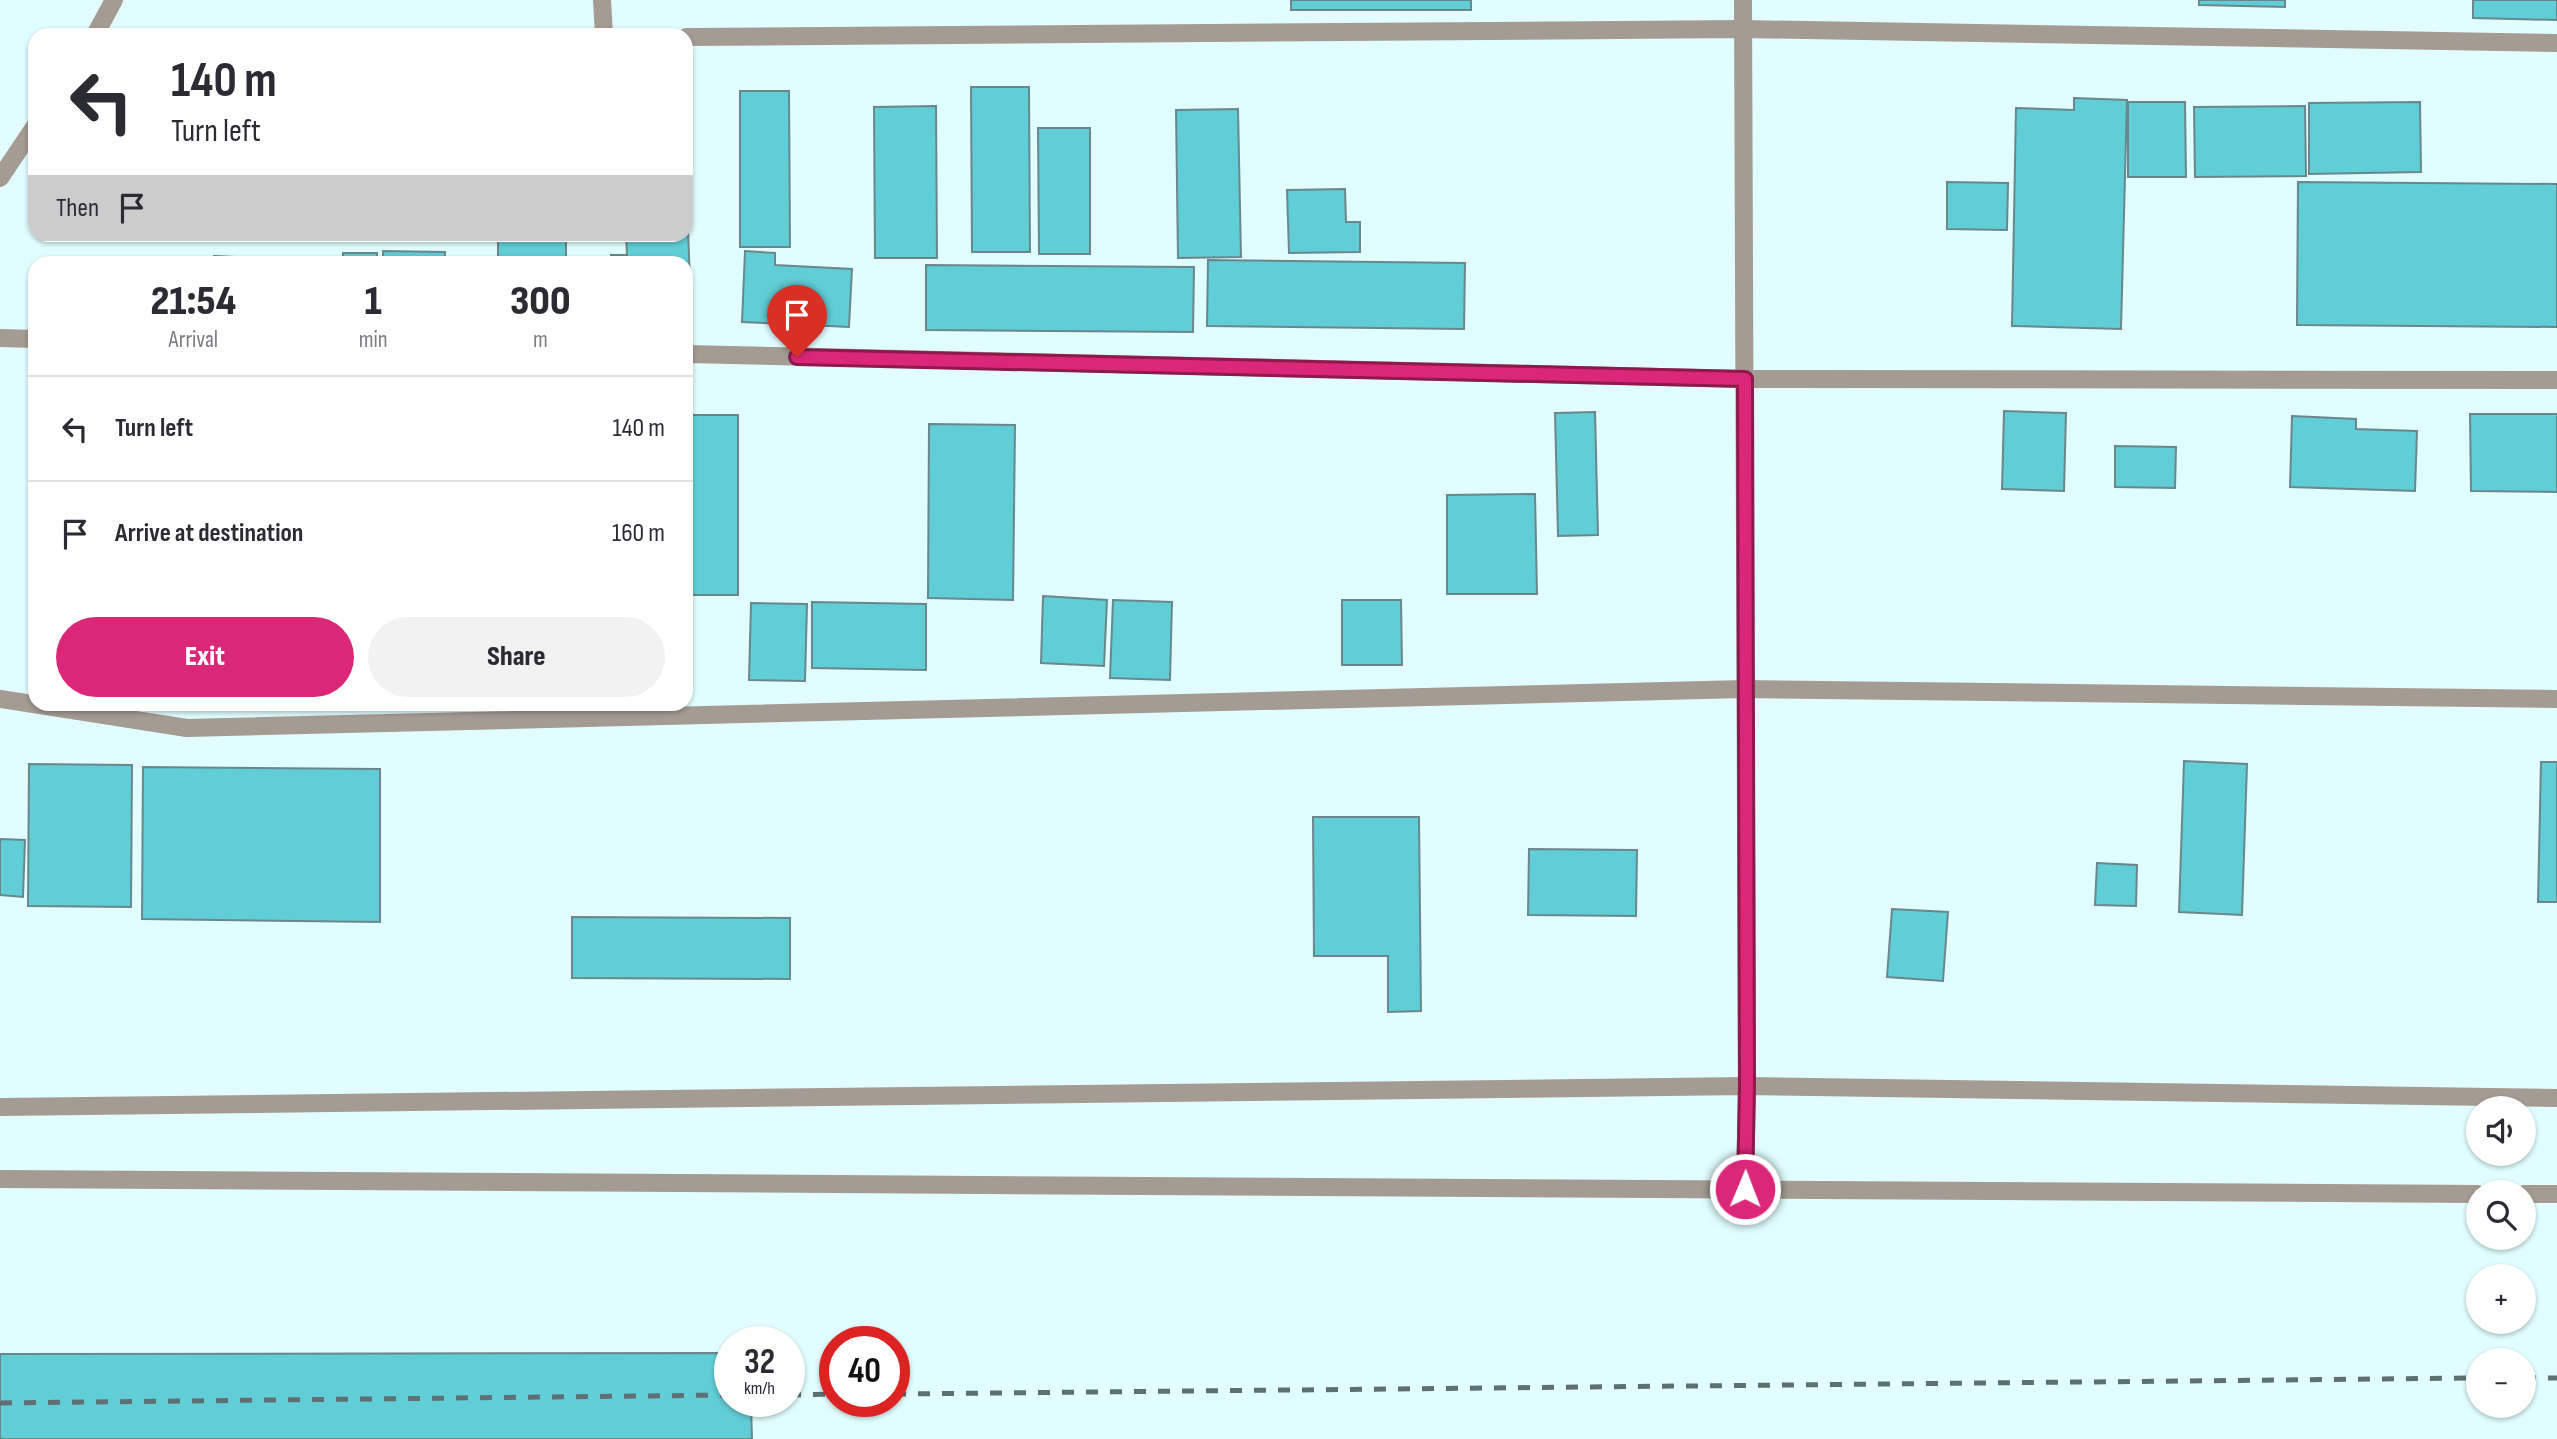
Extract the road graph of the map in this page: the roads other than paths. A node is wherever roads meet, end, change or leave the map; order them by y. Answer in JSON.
{"nodes":[{"id":1,"x":114,"y":0,"type":"edge"},
{"id":2,"x":602,"y":0,"type":"edge"},
{"id":3,"x":1743,"y":0,"type":"edge"},
{"id":4,"x":98,"y":28,"type":"edge"},
{"id":5,"x":604,"y":28,"type":"edge"},
{"id":6,"x":1743,"y":29,"type":"junction"},
{"id":7,"x":693,"y":37,"type":"edge"},
{"id":8,"x":2557,"y":43,"type":"edge"},
{"id":9,"x":28,"y":136,"type":"edge"},
{"id":10,"x":0,"y":178,"type":"edge"},
{"id":11,"x":0,"y":338,"type":"edge"},
{"id":12,"x":28,"y":338,"type":"edge"},
{"id":13,"x":693,"y":354,"type":"edge"},
{"id":14,"x":1745,"y":379,"type":"junction"},
{"id":15,"x":2557,"y":380,"type":"edge"},
{"id":16,"x":1744,"y":689,"type":"junction"},
{"id":17,"x":0,"y":699,"type":"edge"},
{"id":18,"x":2557,"y":699,"type":"edge"},
{"id":19,"x":28,"y":703,"type":"edge"},
{"id":20,"x":80,"y":711,"type":"edge"},
{"id":21,"x":1747,"y":1086,"type":"junction"},
{"id":22,"x":2557,"y":1098,"type":"edge"},
{"id":23,"x":0,"y":1107,"type":"edge"},
{"id":24,"x":0,"y":1180,"type":"edge"},
{"id":25,"x":1745,"y":1189,"type":"junction"},
{"id":26,"x":2466,"y":1194,"type":"edge"},
{"id":27,"x":2536,"y":1194,"type":"edge"},
{"id":28,"x":2557,"y":1194,"type":"edge"}],
"edges":[{"from":1,"to":4,"type":"street"},
{"from":2,"to":5,"type":"street"},
{"from":3,"to":6,"type":"street"},
{"from":6,"to":7,"type":"street"},
{"from":6,"to":8,"type":"street"},
{"from":6,"to":14,"type":"street"},
{"from":9,"to":10,"type":"street"},
{"from":11,"to":12,"type":"street"},
{"from":13,"to":14,"type":"street"},
{"from":14,"to":15,"type":"street"},
{"from":14,"to":16,"type":"street"},
{"from":16,"to":18,"type":"street"},
{"from":16,"to":20,"type":"street"},
{"from":16,"to":21,"type":"street"},
{"from":17,"to":19,"type":"street"},
{"from":21,"to":22,"type":"street"},
{"from":21,"to":23,"type":"street"},
{"from":21,"to":25,"type":"street"},
{"from":24,"to":25,"type":"street"},
{"from":25,"to":26,"type":"street"},
{"from":27,"to":28,"type":"street"}]}
